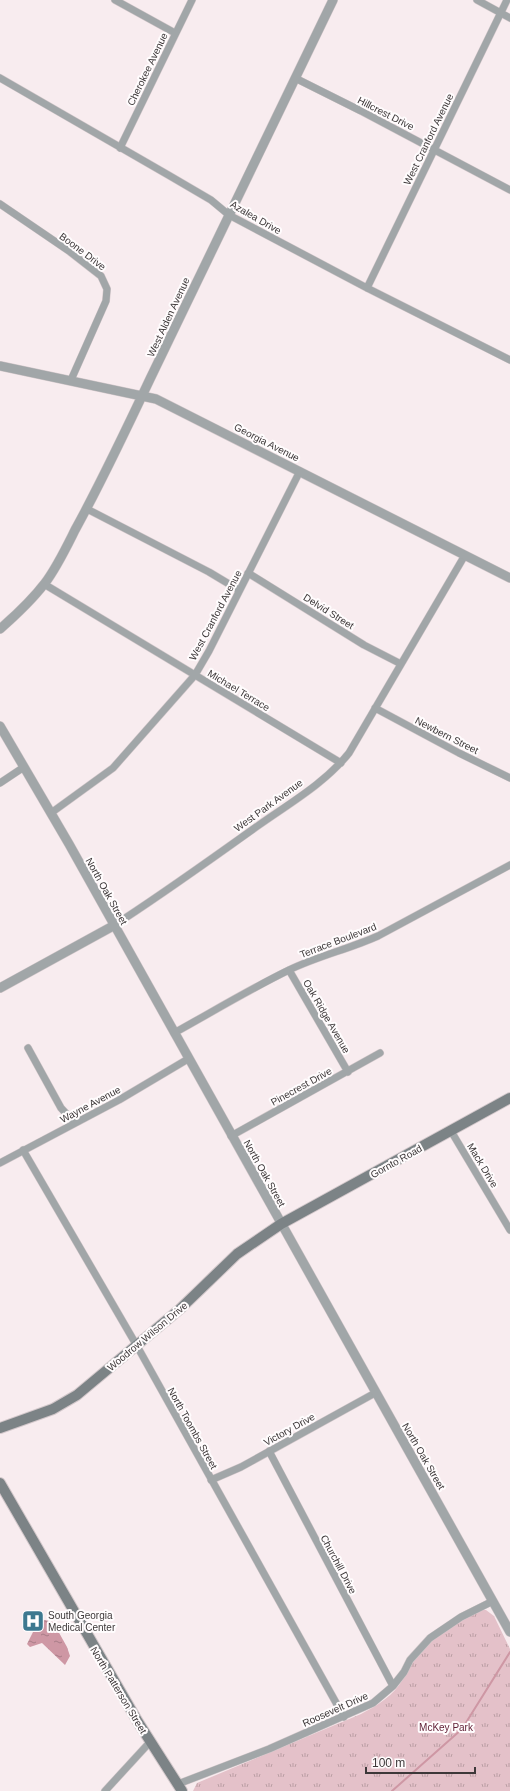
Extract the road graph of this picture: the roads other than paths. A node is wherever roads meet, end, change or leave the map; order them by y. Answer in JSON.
{"nodes":[{"id":1,"x":115,"y":0,"type":"edge"},
{"id":2,"x":192,"y":0,"type":"edge"},
{"id":3,"x":333,"y":0,"type":"edge"},
{"id":4,"x":477,"y":0,"type":"edge"},
{"id":5,"x":507,"y":0,"type":"edge"},
{"id":6,"x":500,"y":13,"type":"junction"},
{"id":7,"x":510,"y":18,"type":"edge"},
{"id":8,"x":176,"y":33,"type":"junction"},
{"id":9,"x":0,"y":78,"type":"edge"},
{"id":10,"x":295,"y":78,"type":"junction"},
{"id":11,"x":120,"y":148,"type":"junction"},
{"id":12,"x":434,"y":149,"type":"junction"},
{"id":13,"x":510,"y":190,"type":"edge"},
{"id":14,"x":0,"y":204,"type":"edge"},
{"id":15,"x":230,"y":215,"type":"junction"},
{"id":16,"x":367,"y":288,"type":"junction"},
{"id":17,"x":510,"y":351,"type":"edge"},
{"id":18,"x":508,"y":359,"type":"edge"},
{"id":19,"x":0,"y":366,"type":"edge"},
{"id":20,"x":72,"y":380,"type":"junction"},
{"id":21,"x":142,"y":395,"type":"junction"},
{"id":22,"x":300,"y":471,"type":"junction"},
{"id":23,"x":87,"y":509,"type":"junction"},
{"id":24,"x":465,"y":555,"type":"junction"},
{"id":25,"x":248,"y":573,"type":"junction"},
{"id":26,"x":510,"y":578,"type":"edge"},
{"id":27,"x":44,"y":584,"type":"junction"},
{"id":28,"x":239,"y":590,"type":"junction"},
{"id":29,"x":0,"y":629,"type":"edge"},
{"id":30,"x":401,"y":664,"type":"junction"},
{"id":31,"x":194,"y":675,"type":"junction"},
{"id":32,"x":375,"y":708,"type":"junction"},
{"id":33,"x":0,"y":726,"type":"edge"},
{"id":34,"x":341,"y":763,"type":"junction"},
{"id":35,"x":24,"y":767,"type":"junction"},
{"id":36,"x":510,"y":778,"type":"edge"},
{"id":37,"x":0,"y":783,"type":"edge"},
{"id":38,"x":51,"y":813,"type":"junction"},
{"id":39,"x":510,"y":865,"type":"edge"},
{"id":40,"x":113,"y":926,"type":"junction"},
{"id":41,"x":289,"y":970,"type":"junction"},
{"id":42,"x":0,"y":988,"type":"edge"},
{"id":43,"x":174,"y":1033,"type":"junction"},
{"id":44,"x":28,"y":1048,"type":"dead end"},
{"id":45,"x":380,"y":1053,"type":"dead end"},
{"id":46,"x":188,"y":1058,"type":"junction"},
{"id":47,"x":348,"y":1072,"type":"junction"},
{"id":48,"x":510,"y":1098,"type":"edge"},
{"id":49,"x":75,"y":1123,"type":"junction"},
{"id":50,"x":450,"y":1131,"type":"junction"},
{"id":51,"x":231,"y":1136,"type":"junction"},
{"id":52,"x":23,"y":1150,"type":"junction"},
{"id":53,"x":0,"y":1163,"type":"edge"},
{"id":54,"x":281,"y":1224,"type":"junction"},
{"id":55,"x":510,"y":1230,"type":"edge"},
{"id":56,"x":137,"y":1346,"type":"junction"},
{"id":57,"x":375,"y":1393,"type":"junction"},
{"id":58,"x":0,"y":1428,"type":"edge"},
{"id":59,"x":269,"y":1451,"type":"junction"},
{"id":60,"x":211,"y":1480,"type":"junction"},
{"id":61,"x":0,"y":1483,"type":"edge"},
{"id":62,"x":493,"y":1601,"type":"junction"},
{"id":63,"x":510,"y":1632,"type":"edge"},
{"id":64,"x":393,"y":1686,"type":"junction"},
{"id":65,"x":344,"y":1717,"type":"junction"},
{"id":66,"x":150,"y":1742,"type":"junction"},
{"id":67,"x":180,"y":1788,"type":"edge"},
{"id":68,"x":105,"y":1791,"type":"edge"}],
"edges":[{"from":1,"to":8,"type":"street"},
{"from":2,"to":8,"type":"street","name":"Cherokee Avenue"},
{"from":3,"to":10,"type":"street","name":"West Alden Avenue"},
{"from":4,"to":6,"type":"street"},
{"from":5,"to":6,"type":"street","name":"West Cranford Avenue"},
{"from":6,"to":7,"type":"street"},
{"from":6,"to":12,"type":"street","name":"West Cranford Avenue"},
{"from":8,"to":11,"type":"street","name":"Cherokee Avenue"},
{"from":9,"to":11,"type":"street","name":"Azalea Drive"},
{"from":10,"to":12,"type":"street","name":"Hillcrest Drive"},
{"from":10,"to":15,"type":"street","name":"West Alden Avenue"},
{"from":11,"to":15,"type":"street","name":"Azalea Drive"},
{"from":12,"to":13,"type":"street","name":"Hillcrest Drive"},
{"from":12,"to":16,"type":"street","name":"West Cranford Avenue"},
{"from":14,"to":20,"type":"street","name":"Boone Drive"},
{"from":15,"to":16,"type":"street","name":"Azalea Drive"},
{"from":15,"to":21,"type":"street","name":"West Alden Avenue"},
{"from":16,"to":18,"type":"street","name":"Azalea Drive"},
{"from":17,"to":18,"type":"street"},
{"from":19,"to":20,"type":"street","name":"Georgia Avenue"},
{"from":20,"to":21,"type":"street","name":"Georgia Avenue"},
{"from":21,"to":22,"type":"street","name":"Georgia Avenue"},
{"from":21,"to":23,"type":"street","name":"West Alden Avenue"},
{"from":22,"to":24,"type":"street","name":"Georgia Avenue"},
{"from":22,"to":25,"type":"street","name":"West Cranford Avenue"},
{"from":23,"to":27,"type":"street","name":"West Alden Avenue"},
{"from":23,"to":28,"type":"street"},
{"from":24,"to":26,"type":"street","name":"Georgia Avenue"},
{"from":24,"to":30,"type":"street","name":"West Park Avenue"},
{"from":25,"to":28,"type":"street","name":"West Cranford Avenue"},
{"from":25,"to":30,"type":"street","name":"Delvid Street"},
{"from":27,"to":29,"type":"street","name":"West Alden Avenue"},
{"from":27,"to":31,"type":"street","name":"Michael Terrace"},
{"from":28,"to":31,"type":"street","name":"West Cranford Avenue"},
{"from":30,"to":32,"type":"street","name":"West Park Avenue"},
{"from":31,"to":34,"type":"street","name":"Michael Terrace"},
{"from":31,"to":38,"type":"street","name":"West Cranford Avenue"},
{"from":32,"to":34,"type":"street","name":"West Park Avenue"},
{"from":32,"to":36,"type":"street","name":"Newbern Street"},
{"from":33,"to":35,"type":"street","name":"North Oak Street"},
{"from":34,"to":40,"type":"street","name":"West Park Avenue"},
{"from":35,"to":37,"type":"street"},
{"from":35,"to":38,"type":"street","name":"North Oak Street"},
{"from":38,"to":40,"type":"street","name":"North Oak Street"},
{"from":39,"to":41,"type":"street","name":"Terrace Boulevard"},
{"from":40,"to":42,"type":"street","name":"West Park Avenue"},
{"from":40,"to":43,"type":"street","name":"North Oak Street"},
{"from":41,"to":43,"type":"street","name":"Terrace Boulevard"},
{"from":41,"to":47,"type":"street","name":"Oak Ridge Avenue"},
{"from":43,"to":46,"type":"street","name":"North Oak Street"},
{"from":44,"to":49,"type":"street"},
{"from":45,"to":47,"type":"street","name":"Pinecrest Drive"},
{"from":46,"to":49,"type":"street","name":"Wayne Avenue"},
{"from":46,"to":51,"type":"street","name":"North Oak Street"},
{"from":47,"to":51,"type":"street","name":"Pinecrest Drive"},
{"from":48,"to":50,"type":"main road","name":"Gornto Road"},
{"from":49,"to":52,"type":"street","name":"Wayne Avenue"},
{"from":50,"to":54,"type":"main road","name":"Gornto Road"},
{"from":50,"to":55,"type":"street","name":"Mack Drive"},
{"from":51,"to":54,"type":"street","name":"North Oak Street"},
{"from":52,"to":53,"type":"street","name":"Wayne Avenue"},
{"from":52,"to":56,"type":"street","name":"North Toombs Street"},
{"from":54,"to":56,"type":"main road","name":"Woodrow Wilson Drive"},
{"from":54,"to":57,"type":"street","name":"North Oak Street"},
{"from":56,"to":58,"type":"main road","name":"Woodrow Wilson Drive"},
{"from":56,"to":60,"type":"street","name":"North Toombs Street"},
{"from":57,"to":59,"type":"street","name":"Victory Drive"},
{"from":57,"to":62,"type":"street","name":"North Oak Street"},
{"from":59,"to":60,"type":"street","name":"Victory Drive"},
{"from":59,"to":64,"type":"street","name":"Churchill Drive"},
{"from":60,"to":65,"type":"street","name":"North Toombs Street"},
{"from":61,"to":66,"type":"main road","name":"North Patterson Street"},
{"from":62,"to":63,"type":"street","name":"North Oak Street"},
{"from":62,"to":64,"type":"street","name":"Roosevelt Drive"},
{"from":64,"to":65,"type":"street","name":"Roosevelt Drive"},
{"from":65,"to":67,"type":"street","name":"Roosevelt Drive"},
{"from":66,"to":67,"type":"main road","name":"North Patterson Street"},
{"from":66,"to":68,"type":"street"}]}
